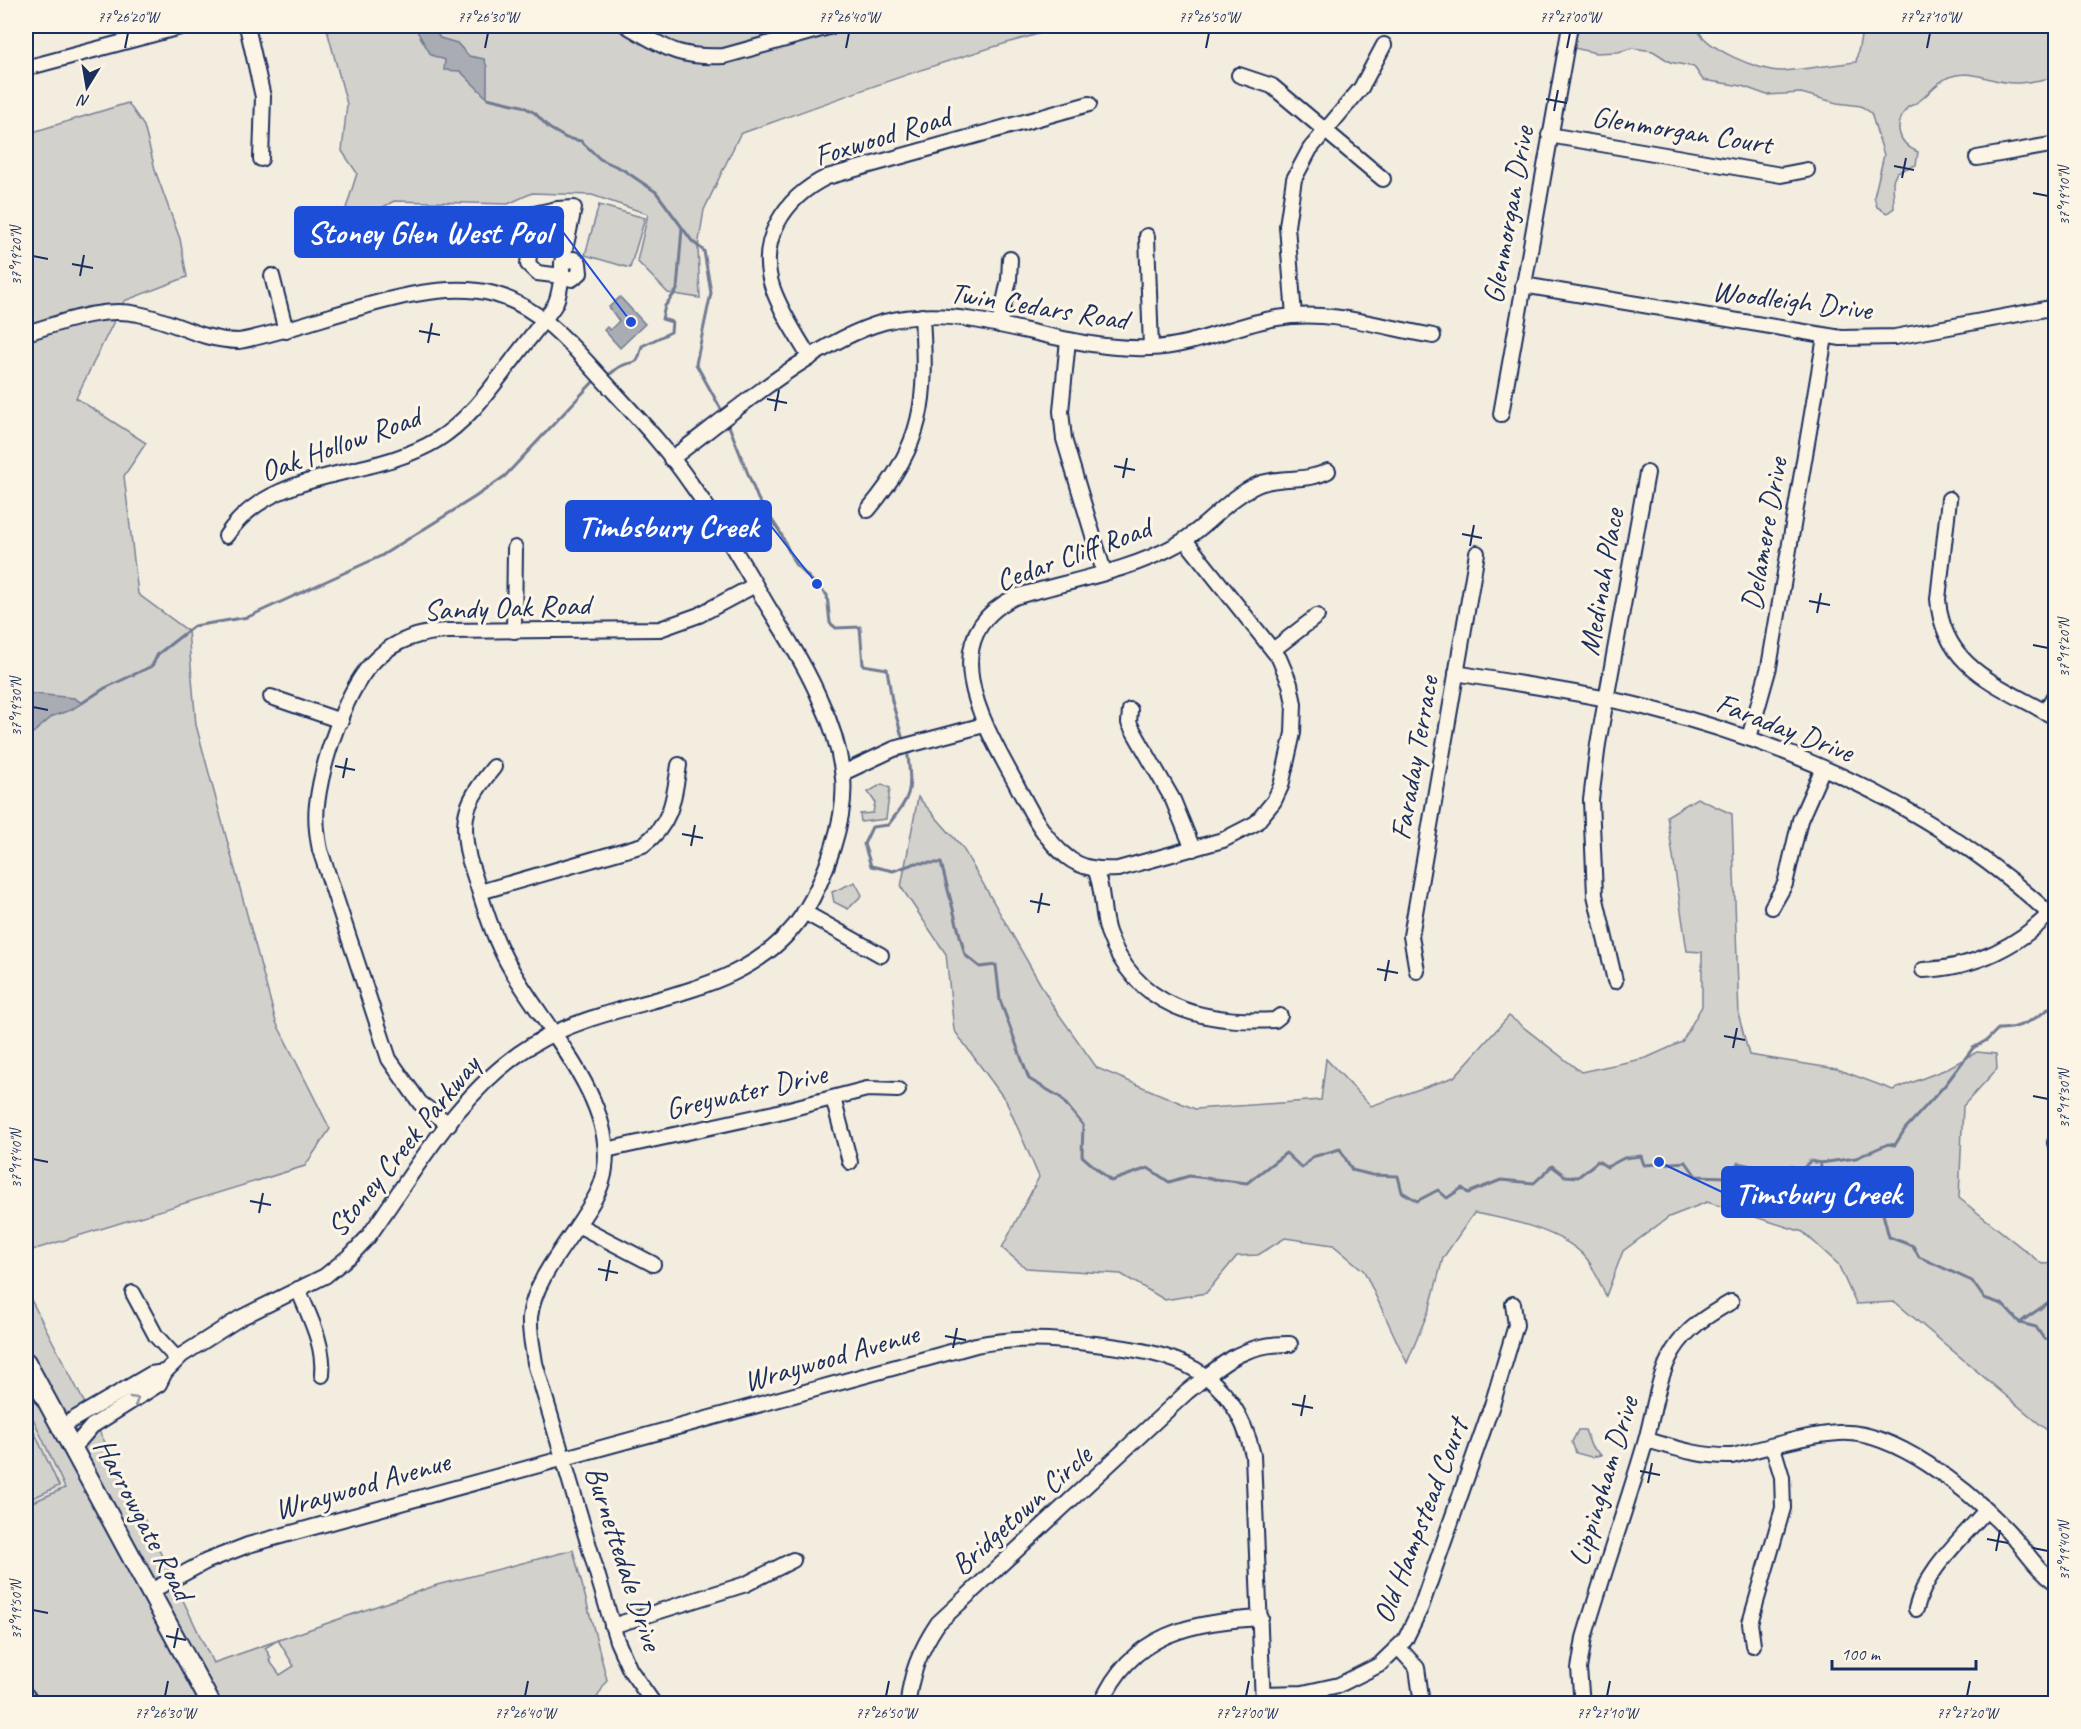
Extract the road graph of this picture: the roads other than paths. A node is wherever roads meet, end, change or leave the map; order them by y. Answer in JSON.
{"nodes":[{"id":1,"x":184,"y":26,"type":"edge"},
{"id":2,"x":247,"y":26,"type":"edge"},
{"id":3,"x":627,"y":26,"type":"edge"},
{"id":4,"x":832,"y":26,"type":"edge"},
{"id":5,"x":1570,"y":26,"type":"edge"},
{"id":6,"x":1384,"y":45,"type":"dead end"},
{"id":7,"x":26,"y":68,"type":"edge"},
{"id":8,"x":1239,"y":75,"type":"dead end"},
{"id":9,"x":1089,"y":104,"type":"dead end"},
{"id":10,"x":1326,"y":131,"type":"junction"},
{"id":11,"x":1549,"y":135,"type":"junction"},
{"id":12,"x":2055,"y":144,"type":"edge"},
{"id":13,"x":1977,"y":158,"type":"dead end"},
{"id":14,"x":261,"y":159,"type":"dead end"},
{"id":15,"x":1807,"y":170,"type":"dead end"},
{"id":16,"x":1383,"y":179,"type":"dead end"},
{"id":17,"x":1147,"y":236,"type":"dead end"},
{"id":18,"x":1010,"y":259,"type":"dead end"},
{"id":19,"x":562,"y":269,"type":"junction"},
{"id":20,"x":272,"y":276,"type":"dead end"},
{"id":21,"x":1523,"y":285,"type":"junction"},
{"id":22,"x":2055,"y":307,"type":"edge"},
{"id":23,"x":922,"y":316,"type":"junction"},
{"id":24,"x":1294,"y":316,"type":"junction"},
{"id":25,"x":542,"y":320,"type":"junction"},
{"id":26,"x":999,"y":325,"type":"junction"},
{"id":27,"x":286,"y":331,"type":"junction"},
{"id":28,"x":26,"y":333,"type":"edge"},
{"id":29,"x":1434,"y":336,"type":"dead end"},
{"id":30,"x":1825,"y":337,"type":"junction"},
{"id":31,"x":1068,"y":340,"type":"junction"},
{"id":32,"x":1151,"y":348,"type":"junction"},
{"id":33,"x":810,"y":358,"type":"junction"},
{"id":34,"x":1501,"y":414,"type":"dead end"},
{"id":35,"x":671,"y":459,"type":"junction"},
{"id":36,"x":1328,"y":471,"type":"dead end"},
{"id":37,"x":1647,"y":473,"type":"dead end"},
{"id":38,"x":1949,"y":499,"type":"dead end"},
{"id":39,"x":868,"y":510,"type":"dead end"},
{"id":40,"x":226,"y":536,"type":"dead end"},
{"id":41,"x":1185,"y":540,"type":"junction"},
{"id":42,"x":515,"y":548,"type":"dead end"},
{"id":43,"x":1477,"y":553,"type":"dead end"},
{"id":44,"x":1104,"y":572,"type":"junction"},
{"id":45,"x":755,"y":585,"type":"junction"},
{"id":46,"x":1317,"y":616,"type":"dead end"},
{"id":47,"x":514,"y":631,"type":"junction"},
{"id":48,"x":1273,"y":650,"type":"junction"},
{"id":49,"x":1456,"y":673,"type":"junction"},
{"id":50,"x":2055,"y":693,"type":"edge"},
{"id":51,"x":272,"y":697,"type":"dead end"},
{"id":52,"x":1608,"y":700,"type":"junction"},
{"id":53,"x":1130,"y":710,"type":"dead end"},
{"id":54,"x":2050,"y":715,"type":"edge"},
{"id":55,"x":341,"y":721,"type":"junction"},
{"id":56,"x":984,"y":725,"type":"junction"},
{"id":57,"x":1749,"y":738,"type":"junction"},
{"id":58,"x":679,"y":765,"type":"dead end"},
{"id":59,"x":494,"y":767,"type":"dead end"},
{"id":60,"x":1823,"y":768,"type":"junction"},
{"id":61,"x":843,"y":773,"type":"junction"},
{"id":62,"x":1193,"y":849,"type":"junction"},
{"id":63,"x":1095,"y":869,"type":"junction"},
{"id":64,"x":480,"y":892,"type":"junction"},
{"id":65,"x":1772,"y":907,"type":"dead end"},
{"id":66,"x":804,"y":912,"type":"junction"},
{"id":67,"x":2053,"y":914,"type":"edge"},
{"id":68,"x":881,"y":955,"type":"dead end"},
{"id":69,"x":1923,"y":970,"type":"dead end"},
{"id":70,"x":1417,"y":971,"type":"dead end"},
{"id":71,"x":1615,"y":981,"type":"dead end"},
{"id":72,"x":1280,"y":1016,"type":"dead end"},
{"id":73,"x":552,"y":1033,"type":"junction"},
{"id":74,"x":898,"y":1090,"type":"dead end"},
{"id":75,"x":833,"y":1098,"type":"junction"},
{"id":76,"x":449,"y":1124,"type":"junction"},
{"id":77,"x":606,"y":1150,"type":"junction"},
{"id":78,"x":850,"y":1162,"type":"dead end"},
{"id":79,"x":578,"y":1225,"type":"junction"},
{"id":80,"x":653,"y":1264,"type":"dead end"},
{"id":81,"x":298,"y":1289,"type":"junction"},
{"id":82,"x":133,"y":1293,"type":"dead end"},
{"id":83,"x":1731,"y":1302,"type":"dead end"},
{"id":84,"x":1513,"y":1304,"type":"dead end"},
{"id":85,"x":1290,"y":1344,"type":"dead end"},
{"id":86,"x":177,"y":1359,"type":"junction"},
{"id":87,"x":26,"y":1362,"type":"edge"},
{"id":88,"x":165,"y":1372,"type":"junction"},
{"id":89,"x":322,"y":1375,"type":"dead end"},
{"id":90,"x":1206,"y":1377,"type":"junction"},
{"id":91,"x":62,"y":1426,"type":"junction"},
{"id":92,"x":1647,"y":1440,"type":"junction"},
{"id":93,"x":1773,"y":1447,"type":"junction"},
{"id":94,"x":73,"y":1448,"type":"junction"},
{"id":95,"x":564,"y":1457,"type":"junction"},
{"id":96,"x":1986,"y":1510,"type":"junction"},
{"id":97,"x":793,"y":1560,"type":"dead end"},
{"id":98,"x":2055,"y":1583,"type":"edge"},
{"id":99,"x":149,"y":1592,"type":"junction"},
{"id":100,"x":1916,"y":1608,"type":"dead end"},
{"id":101,"x":1261,"y":1618,"type":"junction"},
{"id":102,"x":612,"y":1626,"type":"junction"},
{"id":103,"x":1753,"y":1645,"type":"dead end"},
{"id":104,"x":1399,"y":1648,"type":"junction"},
{"id":105,"x":26,"y":1695,"type":"edge"},
{"id":106,"x":1263,"y":1699,"type":"edge"},
{"id":107,"x":33,"y":1704,"type":"edge"},
{"id":108,"x":211,"y":1704,"type":"edge"},
{"id":109,"x":654,"y":1704,"type":"edge"},
{"id":110,"x":908,"y":1704,"type":"edge"},
{"id":111,"x":1101,"y":1704,"type":"edge"},
{"id":112,"x":1422,"y":1704,"type":"edge"},
{"id":113,"x":1582,"y":1704,"type":"edge"}],
"edges":[{"from":1,"to":7,"type":"street"},
{"from":2,"to":14,"type":"street"},
{"from":3,"to":4,"type":"street"},
{"from":5,"to":11,"type":"street","name":"Glenmorgan Drive"},
{"from":6,"to":10,"type":"street"},
{"from":8,"to":10,"type":"street"},
{"from":9,"to":33,"type":"street","name":"Foxwood Road"},
{"from":10,"to":16,"type":"street"},
{"from":10,"to":24,"type":"street"},
{"from":11,"to":15,"type":"street","name":"Glenmorgan Court"},
{"from":11,"to":21,"type":"street","name":"Glenmorgan Drive"},
{"from":12,"to":13,"type":"street"},
{"from":17,"to":32,"type":"street"},
{"from":18,"to":26,"type":"street"},
{"from":19,"to":19,"type":"street","name":"Oak Hollow Road"},
{"from":19,"to":25,"type":"street","name":"Oak Hollow Road"},
{"from":20,"to":27,"type":"street"},
{"from":21,"to":30,"type":"street","name":"Woodleigh Drive"},
{"from":21,"to":34,"type":"street","name":"Glenmorgan Drive"},
{"from":22,"to":30,"type":"street","name":"Woodleigh Drive"},
{"from":23,"to":26,"type":"street","name":"Twin Cedars Road"},
{"from":23,"to":33,"type":"street","name":"Twin Cedars Road"},
{"from":23,"to":39,"type":"street"},
{"from":24,"to":29,"type":"street","name":"Twin Cedars Road"},
{"from":24,"to":32,"type":"street","name":"Twin Cedars Road"},
{"from":25,"to":27,"type":"street","name":"Stoney Creek Parkway"},
{"from":25,"to":35,"type":"street","name":"Stoney Creek Parkway"},
{"from":25,"to":40,"type":"street","name":"Oak Hollow Road"},
{"from":26,"to":31,"type":"street","name":"Twin Cedars Road"},
{"from":27,"to":28,"type":"street","name":"Stoney Creek Parkway"},
{"from":30,"to":57,"type":"street","name":"Delamere Drive"},
{"from":31,"to":32,"type":"street","name":"Twin Cedars Road"},
{"from":31,"to":44,"type":"street"},
{"from":33,"to":35,"type":"street","name":"Twin Cedars Road"},
{"from":35,"to":45,"type":"street","name":"Stoney Creek Parkway"},
{"from":36,"to":41,"type":"street","name":"Cedar Cliff Road"},
{"from":37,"to":52,"type":"street","name":"Medinah Place"},
{"from":38,"to":54,"type":"street"},
{"from":41,"to":44,"type":"street","name":"Cedar Cliff Road"},
{"from":41,"to":48,"type":"street","name":"Cedar Cliff Road"},
{"from":42,"to":47,"type":"street"},
{"from":43,"to":49,"type":"street","name":"Faraday Terrace"},
{"from":44,"to":56,"type":"street","name":"Cedar Cliff Road"},
{"from":45,"to":47,"type":"street","name":"Sandy Oak Road"},
{"from":45,"to":61,"type":"street","name":"Stoney Creek Parkway"},
{"from":46,"to":48,"type":"street"},
{"from":47,"to":55,"type":"street","name":"Sandy Oak Road"},
{"from":48,"to":62,"type":"street","name":"Cedar Cliff Road"},
{"from":49,"to":52,"type":"street","name":"Faraday Drive"},
{"from":49,"to":70,"type":"street","name":"Faraday Terrace"},
{"from":50,"to":54,"type":"street"},
{"from":51,"to":55,"type":"street"},
{"from":52,"to":57,"type":"street","name":"Faraday Drive"},
{"from":52,"to":71,"type":"street","name":"Medinah Place"},
{"from":53,"to":62,"type":"street"},
{"from":55,"to":76,"type":"street","name":"Sandy Oak Road"},
{"from":56,"to":61,"type":"street"},
{"from":56,"to":63,"type":"street","name":"Cedar Cliff Road"},
{"from":57,"to":60,"type":"street","name":"Faraday Drive"},
{"from":58,"to":64,"type":"street"},
{"from":59,"to":64,"type":"street"},
{"from":60,"to":65,"type":"street"},
{"from":60,"to":67,"type":"street","name":"Faraday Drive"},
{"from":61,"to":66,"type":"street","name":"Stoney Creek Parkway"},
{"from":62,"to":63,"type":"street","name":"Cedar Cliff Road"},
{"from":63,"to":72,"type":"street"},
{"from":64,"to":73,"type":"street"},
{"from":66,"to":68,"type":"street"},
{"from":66,"to":73,"type":"street","name":"Stoney Creek Parkway"},
{"from":67,"to":69,"type":"street"},
{"from":73,"to":76,"type":"street","name":"Stoney Creek Parkway"},
{"from":73,"to":77,"type":"street"},
{"from":74,"to":75,"type":"street","name":"Greywater Drive"},
{"from":75,"to":77,"type":"street","name":"Greywater Drive"},
{"from":75,"to":78,"type":"street"},
{"from":76,"to":81,"type":"street","name":"Stoney Creek Parkway"},
{"from":77,"to":79,"type":"street","name":"Burnettedale Drive"},
{"from":79,"to":80,"type":"street"},
{"from":79,"to":95,"type":"street","name":"Burnettedale Drive"},
{"from":81,"to":86,"type":"street","name":"Stoney Creek Parkway"},
{"from":81,"to":89,"type":"street"},
{"from":82,"to":86,"type":"street"},
{"from":83,"to":92,"type":"street","name":"Lippingham Drive"},
{"from":84,"to":104,"type":"street","name":"Old Hampstead Court"},
{"from":85,"to":90,"type":"street","name":"Bridgetown Circle"},
{"from":86,"to":88,"type":"street","name":"Stoney Creek Parkway"},
{"from":87,"to":91,"type":"main road","name":"Harrowgate Road"},
{"from":88,"to":91,"type":"street","name":"Stoney Creek Parkway"},
{"from":94,"to":88,"type":"street","name":"Stoney Creek Parkway","one_way":true},
{"from":90,"to":95,"type":"street","name":"Wraywood Avenue"},
{"from":90,"to":101,"type":"street","name":"Wraywood Avenue"},
{"from":90,"to":110,"type":"street","name":"Bridgetown Circle"},
{"from":91,"to":94,"type":"main road","name":"Harrowgate Road"},
{"from":92,"to":93,"type":"street"},
{"from":92,"to":113,"type":"street","name":"Lippingham Drive"},
{"from":93,"to":96,"type":"street"},
{"from":93,"to":103,"type":"street"},
{"from":94,"to":99,"type":"main road","name":"Harrowgate Road"},
{"from":95,"to":99,"type":"street","name":"Wraywood Avenue"},
{"from":95,"to":102,"type":"street","name":"Burnettedale Drive"},
{"from":96,"to":98,"type":"street"},
{"from":96,"to":100,"type":"street"},
{"from":97,"to":102,"type":"street"},
{"from":99,"to":108,"type":"main road","name":"Harrowgate Road"},
{"from":101,"to":106,"type":"street","name":"Wraywood Avenue"},
{"from":101,"to":111,"type":"street"},
{"from":102,"to":109,"type":"street","name":"Burnettedale Drive"},
{"from":104,"to":106,"type":"street","name":"Old Hampstead Court"},
{"from":104,"to":112,"type":"street"},
{"from":105,"to":107,"type":"street"}]}
